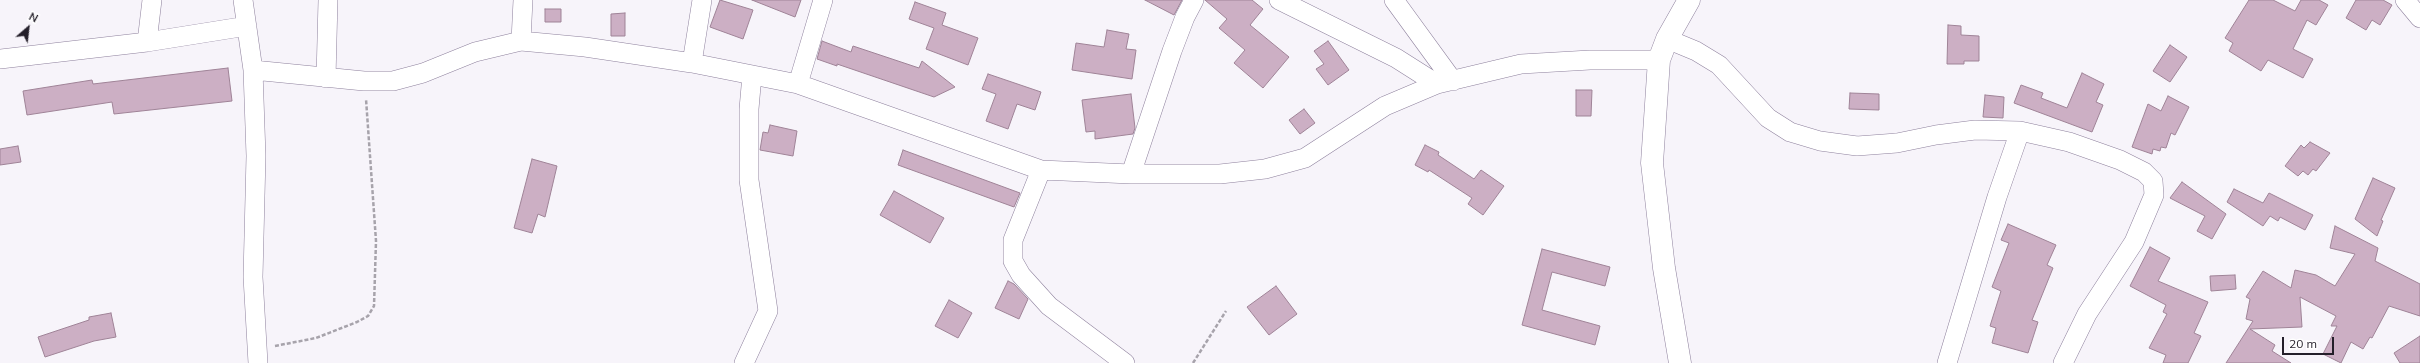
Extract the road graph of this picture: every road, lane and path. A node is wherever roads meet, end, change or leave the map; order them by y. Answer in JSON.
{"nodes":[{"id":1,"x":152,"y":0,"type":"edge"},
{"id":2,"x":243,"y":0,"type":"edge"},
{"id":3,"x":328,"y":0,"type":"edge"},
{"id":4,"x":523,"y":0,"type":"edge"},
{"id":5,"x":702,"y":0,"type":"edge"},
{"id":6,"x":823,"y":0,"type":"edge"},
{"id":7,"x":1194,"y":0,"type":"edge"},
{"id":8,"x":1279,"y":0,"type":"edge"},
{"id":9,"x":1394,"y":0,"type":"edge"},
{"id":10,"x":1688,"y":0,"type":"edge"},
{"id":11,"x":2405,"y":0,"type":"edge"},
{"id":12,"x":2420,"y":18,"type":"edge"},
{"id":13,"x":247,"y":26,"type":"junction"},
{"id":14,"x":1667,"y":39,"type":"junction"},
{"id":15,"x":521,"y":41,"type":"junction"},
{"id":16,"x":147,"y":42,"type":"junction"},
{"id":17,"x":0,"y":60,"type":"edge"},
{"id":18,"x":1659,"y":60,"type":"junction"},
{"id":19,"x":692,"y":63,"type":"junction"},
{"id":20,"x":254,"y":70,"type":"junction"},
{"id":21,"x":752,"y":75,"type":"junction"},
{"id":22,"x":326,"y":78,"type":"junction"},
{"id":23,"x":364,"y":81,"type":"junction"},
{"id":24,"x":1445,"y":83,"type":"junction"},
{"id":25,"x":798,"y":84,"type":"junction"},
{"id":26,"x":2020,"y":131,"type":"junction"},
{"id":27,"x":1041,"y":170,"type":"junction"},
{"id":28,"x":1131,"y":174,"type":"junction"},
{"id":29,"x":1226,"y":311,"type":"dead end"},
{"id":30,"x":258,"y":356,"type":"edge"},
{"id":31,"x":744,"y":363,"type":"edge"},
{"id":32,"x":1125,"y":363,"type":"edge"},
{"id":33,"x":1193,"y":363,"type":"edge"},
{"id":34,"x":1680,"y":363,"type":"edge"},
{"id":35,"x":1947,"y":363,"type":"edge"},
{"id":36,"x":2063,"y":363,"type":"edge"}],
"edges":[{"from":1,"to":16,"type":"street"},
{"from":2,"to":13,"type":"street"},
{"from":3,"to":22,"type":"street"},
{"from":4,"to":15,"type":"street"},
{"from":5,"to":19,"type":"street"},
{"from":6,"to":25,"type":"street"},
{"from":7,"to":28,"type":"street"},
{"from":8,"to":24,"type":"street"},
{"from":9,"to":24,"type":"street"},
{"from":10,"to":14,"type":"street"},
{"from":11,"to":12,"type":"street"},
{"from":13,"to":16,"type":"street"},
{"from":13,"to":20,"type":"street"},
{"from":14,"to":18,"type":"street"},
{"from":14,"to":26,"type":"street"},
{"from":15,"to":19,"type":"street"},
{"from":15,"to":23,"type":"street"},
{"from":16,"to":17,"type":"street"},
{"from":18,"to":24,"type":"street"},
{"from":18,"to":34,"type":"street"},
{"from":19,"to":21,"type":"street"},
{"from":20,"to":22,"type":"street"},
{"from":20,"to":30,"type":"street"},
{"from":21,"to":25,"type":"street"},
{"from":21,"to":31,"type":"street"},
{"from":22,"to":23,"type":"street"},
{"from":23,"to":30,"type":"path"},
{"from":24,"to":28,"type":"street"},
{"from":25,"to":27,"type":"street"},
{"from":26,"to":35,"type":"street"},
{"from":26,"to":36,"type":"street"},
{"from":27,"to":28,"type":"street"},
{"from":27,"to":32,"type":"street"},
{"from":29,"to":33,"type":"path"}]}
